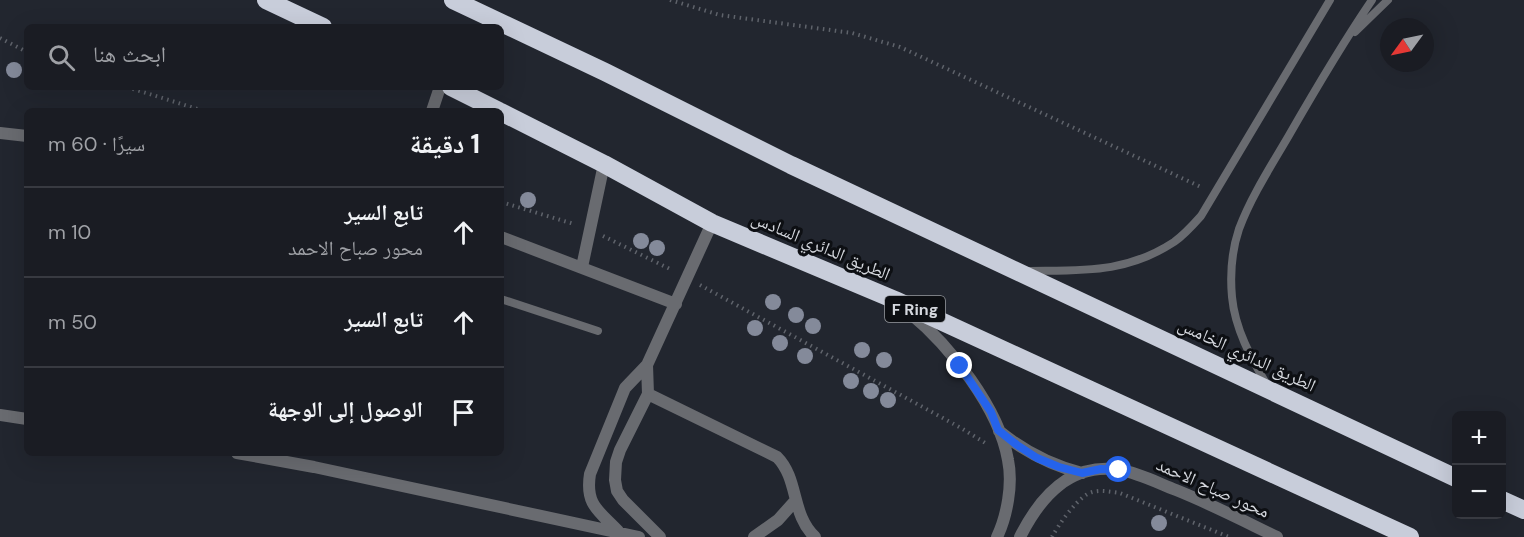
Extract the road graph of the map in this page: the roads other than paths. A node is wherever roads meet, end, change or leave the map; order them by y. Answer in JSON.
{"nodes":[{"id":1,"x":266,"y":0,"type":"edge"},
{"id":2,"x":453,"y":0,"type":"edge"},
{"id":3,"x":1330,"y":0,"type":"edge"},
{"id":4,"x":1371,"y":0,"type":"edge"},
{"id":5,"x":1388,"y":0,"type":"edge"},
{"id":6,"x":317,"y":24,"type":"edge"},
{"id":7,"x":504,"y":24,"type":"edge"},
{"id":8,"x":504,"y":24,"type":"edge"},
{"id":9,"x":1344,"y":42,"type":"junction"},
{"id":10,"x":439,"y":90,"type":"edge"},
{"id":11,"x":457,"y":90,"type":"edge"},
{"id":12,"x":433,"y":108,"type":"edge"},
{"id":13,"x":492,"y":108,"type":"edge"},
{"id":14,"x":504,"y":114,"type":"edge"},
{"id":15,"x":0,"y":133,"type":"edge"},
{"id":16,"x":24,"y":136,"type":"edge"},
{"id":17,"x":604,"y":164,"type":"junction"},
{"id":18,"x":712,"y":223,"type":"junction"},
{"id":19,"x":504,"y":238,"type":"edge"},
{"id":20,"x":582,"y":267,"type":"junction"},
{"id":21,"x":1020,"y":271,"type":"junction"},
{"id":22,"x":504,"y":300,"type":"edge"},
{"id":23,"x":895,"y":300,"type":"junction"},
{"id":24,"x":676,"y":304,"type":"junction"},
{"id":25,"x":598,"y":331,"type":"dead end"},
{"id":26,"x":647,"y":366,"type":"junction"},
{"id":27,"x":1268,"y":388,"type":"junction"},
{"id":28,"x":648,"y":394,"type":"junction"},
{"id":29,"x":0,"y":415,"type":"edge"},
{"id":30,"x":24,"y":419,"type":"edge"},
{"id":31,"x":998,"y":430,"type":"junction"},
{"id":32,"x":255,"y":456,"type":"edge"},
{"id":33,"x":1082,"y":473,"type":"junction"},
{"id":34,"x":1452,"y":476,"type":"edge"},
{"id":35,"x":795,"y":501,"type":"junction"},
{"id":36,"x":1506,"y":502,"type":"edge"},
{"id":37,"x":1524,"y":510,"type":"edge"},
{"id":38,"x":579,"y":523,"type":"junction"},
{"id":39,"x":618,"y":531,"type":"junction"},
{"id":40,"x":598,"y":537,"type":"edge"},
{"id":41,"x":639,"y":537,"type":"edge"},
{"id":42,"x":660,"y":537,"type":"edge"},
{"id":43,"x":754,"y":537,"type":"edge"},
{"id":44,"x":815,"y":537,"type":"edge"},
{"id":45,"x":997,"y":537,"type":"edge"},
{"id":46,"x":1020,"y":537,"type":"edge"},
{"id":47,"x":1277,"y":537,"type":"edge"},
{"id":48,"x":1410,"y":537,"type":"edge"}],
"edges":[{"from":1,"to":6,"type":"highway"},
{"from":2,"to":8,"type":"highway"},
{"from":3,"to":21,"type":"lane"},
{"from":4,"to":9,"type":"lane"},
{"from":5,"to":9,"type":"lane"},
{"from":7,"to":21,"type":"highway"},
{"from":9,"to":27,"type":"lane"},
{"from":10,"to":12,"type":"street"},
{"from":11,"to":13,"type":"highway","name":"الطريق الدائري السادس","number":"F Ring"},
{"from":14,"to":17,"type":"highway","name":"الطريق الدائري السادس","number":"F Ring"},
{"from":15,"to":16,"type":"street"},
{"from":17,"to":18,"type":"highway","name":"الطريق الدائري السادس","number":"F Ring"},
{"from":17,"to":20,"type":"street"},
{"from":18,"to":23,"type":"highway","name":"الطريق الدائري السادس","number":"F Ring"},
{"from":18,"to":24,"type":"street"},
{"from":19,"to":20,"type":"street"},
{"from":20,"to":24,"type":"street"},
{"from":21,"to":27,"type":"highway","name":"الطريق الدائري الخامس"},
{"from":22,"to":25,"type":"lane"},
{"from":23,"to":31,"type":"street"},
{"from":23,"to":48,"type":"highway","name":"الطريق الدائري السادس","number":"F Ring"},
{"from":24,"to":26,"type":"street"},
{"from":26,"to":28,"type":"street"},
{"from":26,"to":39,"type":"street"},
{"from":27,"to":34,"type":"highway","name":"الطريق الدائري الخامس"},
{"from":28,"to":35,"type":"street"},
{"from":28,"to":42,"type":"street"},
{"from":29,"to":30,"type":"street"},
{"from":31,"to":33,"type":"street"},
{"from":31,"to":45,"type":"street"},
{"from":32,"to":38,"type":"street"},
{"from":33,"to":46,"type":"street","name":"محور صباح الاحمد"},
{"from":33,"to":47,"type":"street","name":"محور صباح الاحمد"},
{"from":35,"to":43,"type":"street"},
{"from":35,"to":44,"type":"street"},
{"from":36,"to":37,"type":"highway"},
{"from":38,"to":39,"type":"street"},
{"from":38,"to":40,"type":"lane"},
{"from":39,"to":41,"type":"street"}]}
